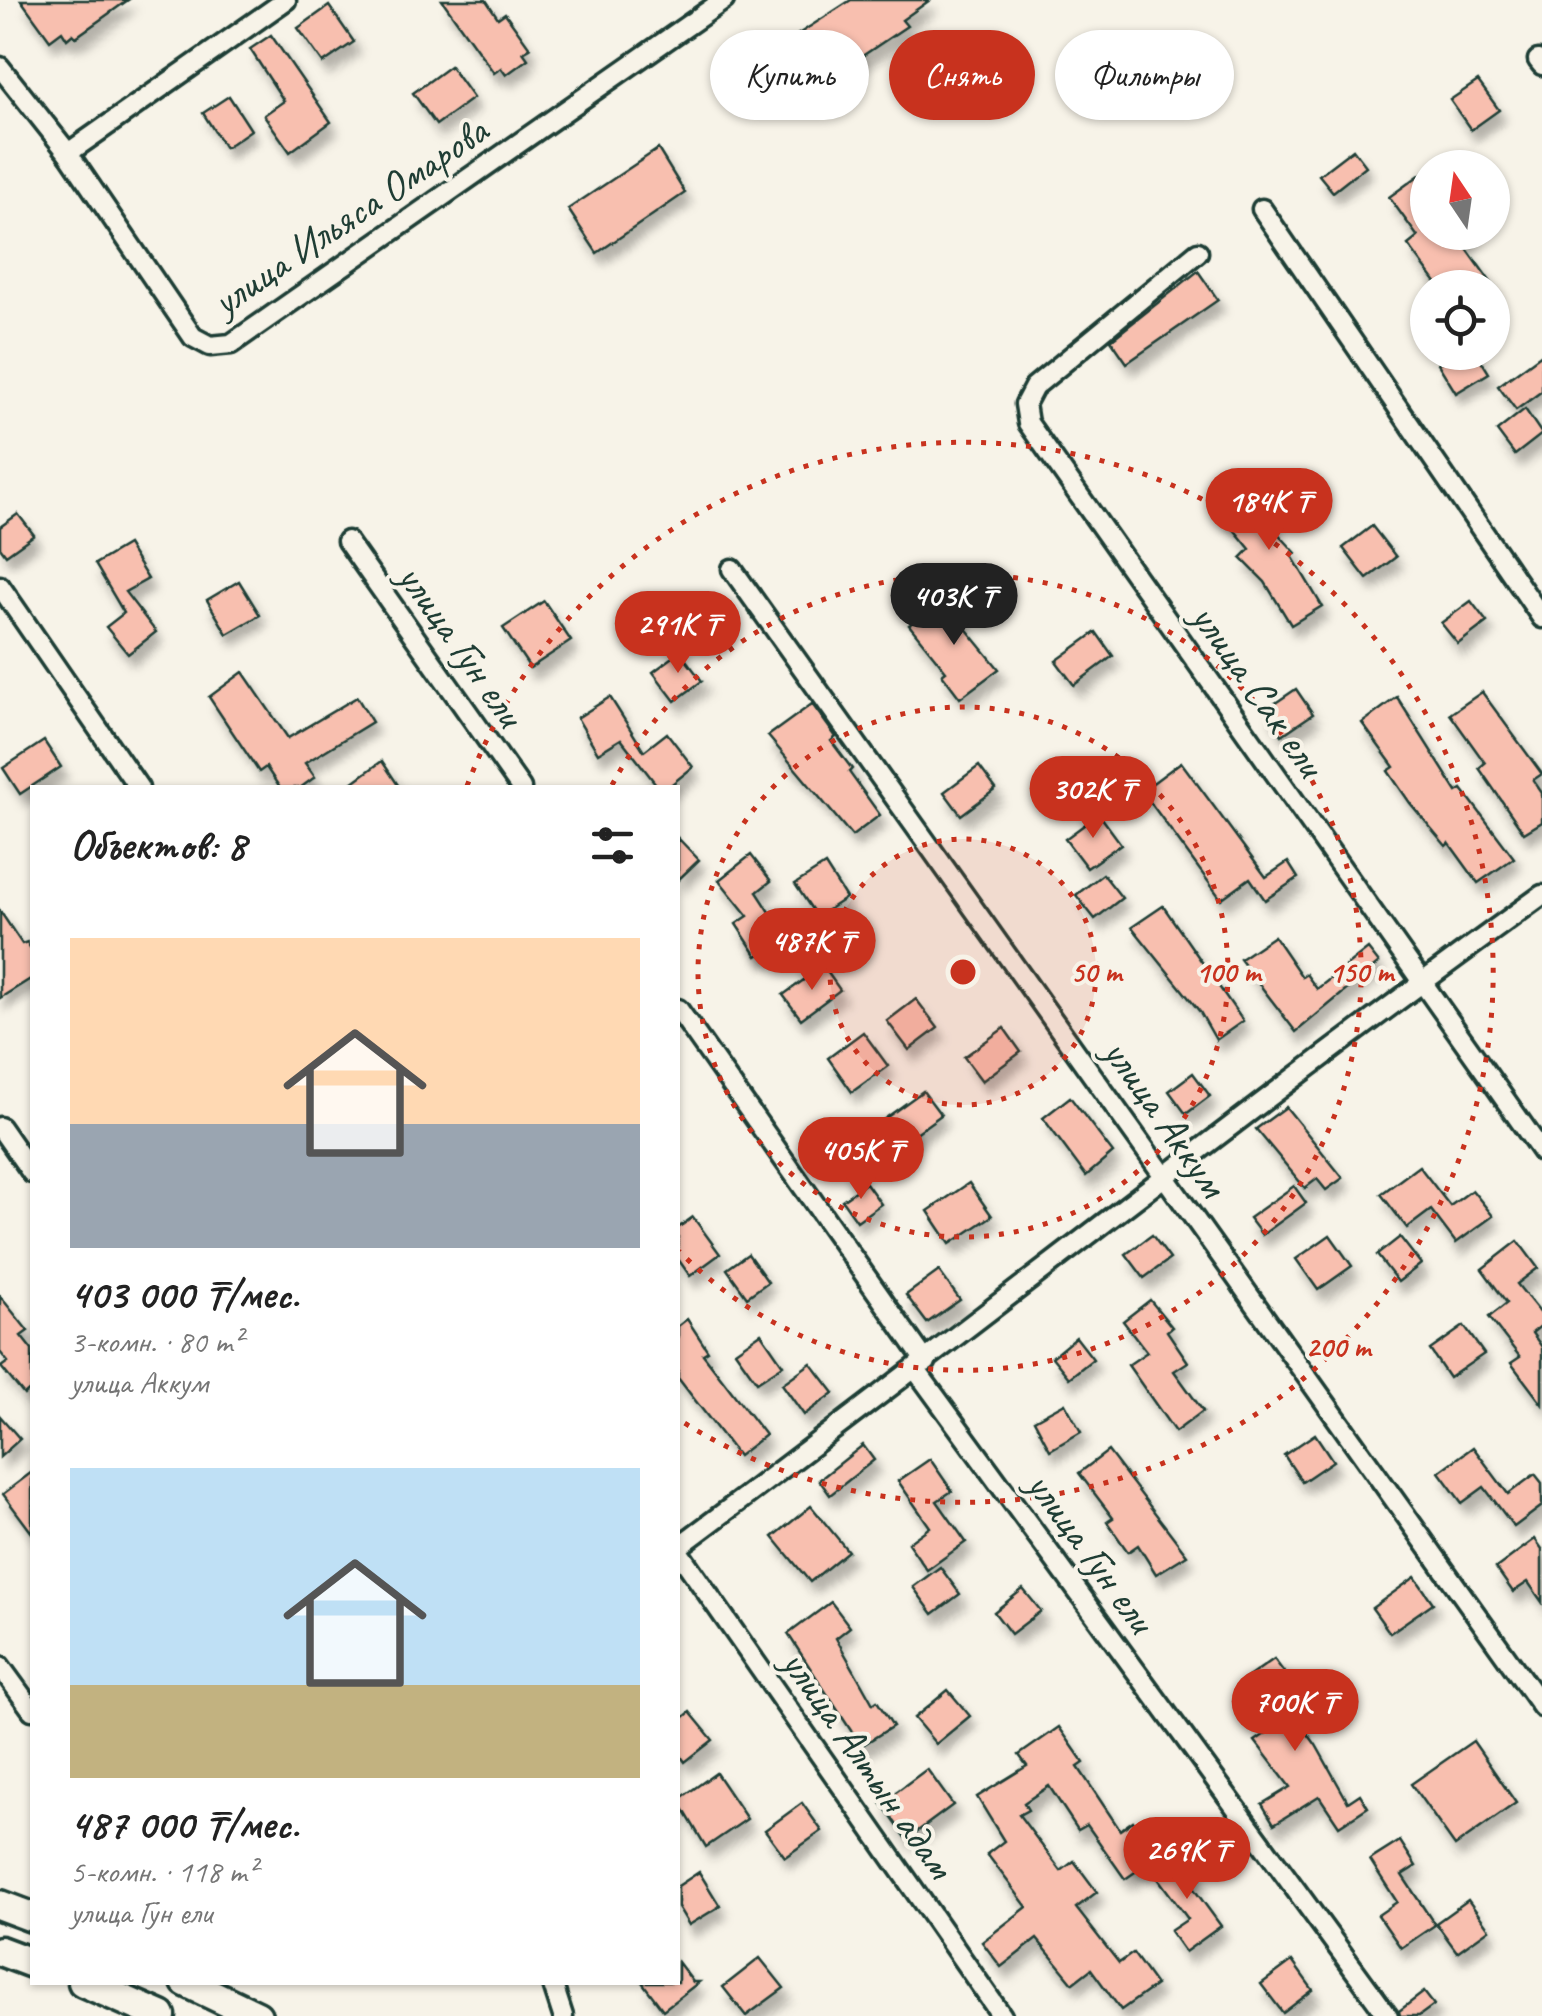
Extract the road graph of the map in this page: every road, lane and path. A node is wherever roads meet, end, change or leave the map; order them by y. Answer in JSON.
{"nodes":[{"id":1,"x":286,"y":0,"type":"edge"},
{"id":2,"x":724,"y":0,"type":"edge"},
{"id":3,"x":0,"y":67,"type":"edge"},
{"id":4,"x":68,"y":152,"type":"junction"},
{"id":5,"x":1262,"y":208,"type":"dead end"},
{"id":6,"x":1198,"y":252,"type":"dead end"},
{"id":7,"x":347,"y":541,"type":"dead end"},
{"id":8,"x":732,"y":569,"type":"dead end"},
{"id":9,"x":0,"y":586,"type":"edge"},
{"id":10,"x":1542,"y":618,"type":"edge"},
{"id":11,"x":136,"y":785,"type":"edge"},
{"id":12,"x":519,"y":785,"type":"edge"},
{"id":13,"x":1542,"y":895,"type":"edge"},
{"id":14,"x":1422,"y":982,"type":"junction"},
{"id":15,"x":680,"y":1013,"type":"edge"},
{"id":16,"x":0,"y":1127,"type":"edge"},
{"id":17,"x":1542,"y":1152,"type":"edge"},
{"id":18,"x":30,"y":1170,"type":"edge"},
{"id":19,"x":1164,"y":1174,"type":"junction"},
{"id":20,"x":921,"y":1366,"type":"junction"},
{"id":21,"x":680,"y":1547,"type":"edge"},
{"id":22,"x":680,"y":1552,"type":"edge"},
{"id":23,"x":0,"y":1666,"type":"edge"},
{"id":24,"x":30,"y":1707,"type":"edge"},
{"id":25,"x":1542,"y":1707,"type":"edge"},
{"id":26,"x":0,"y":1905,"type":"edge"},
{"id":27,"x":30,"y":1916,"type":"edge"},
{"id":28,"x":89,"y":1985,"type":"edge"},
{"id":29,"x":192,"y":1985,"type":"edge"},
{"id":30,"x":553,"y":1985,"type":"edge"},
{"id":31,"x":161,"y":2016,"type":"edge"},
{"id":32,"x":256,"y":2016,"type":"edge"},
{"id":33,"x":563,"y":2016,"type":"edge"},
{"id":34,"x":1002,"y":2016,"type":"edge"},
{"id":35,"x":1388,"y":2016,"type":"edge"}],
"edges":[{"from":1,"to":4,"type":"street"},
{"from":2,"to":4,"type":"street","name":"улица Ильяса Омарова"},
{"from":3,"to":4,"type":"street","name":"улица Ильяса Омарова"},
{"from":5,"to":10,"type":"street"},
{"from":6,"to":14,"type":"street","name":"улица Сак ели"},
{"from":7,"to":12,"type":"street","name":"улица Гун ели"},
{"from":8,"to":19,"type":"street","name":"улица Аккум"},
{"from":9,"to":11,"type":"street"},
{"from":13,"to":14,"type":"street"},
{"from":14,"to":17,"type":"street","name":"улица Сак ели"},
{"from":14,"to":19,"type":"street"},
{"from":15,"to":20,"type":"street","name":"улица Гун ели"},
{"from":16,"to":18,"type":"street"},
{"from":19,"to":20,"type":"street"},
{"from":19,"to":25,"type":"street","name":"улица Аккум"},
{"from":20,"to":21,"type":"street"},
{"from":20,"to":35,"type":"street","name":"улица Гун ели"},
{"from":22,"to":34,"type":"street","name":"улица Алтын адам"},
{"from":23,"to":24,"type":"street"},
{"from":26,"to":27,"type":"main road"},
{"from":28,"to":31,"type":"main road"},
{"from":29,"to":32,"type":"main road"},
{"from":30,"to":33,"type":"street"}]}
